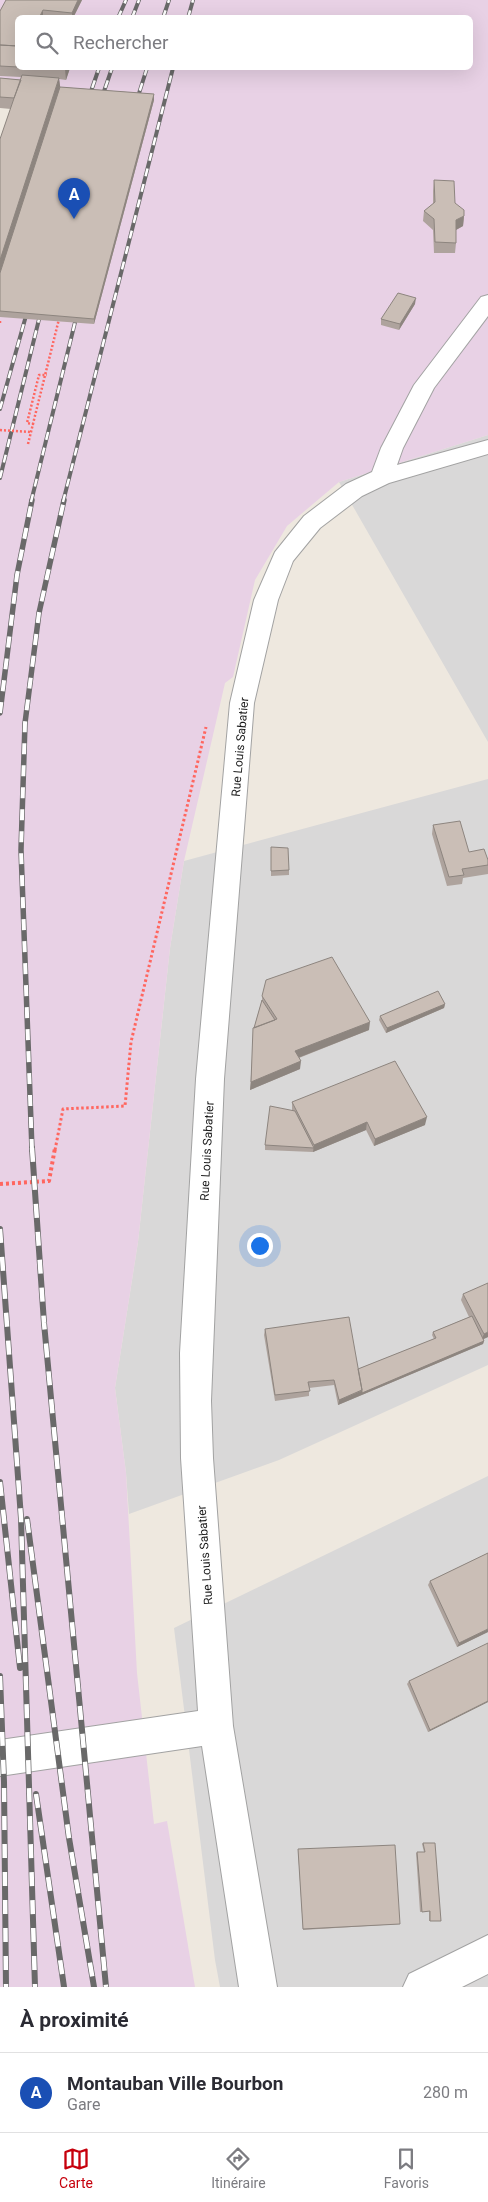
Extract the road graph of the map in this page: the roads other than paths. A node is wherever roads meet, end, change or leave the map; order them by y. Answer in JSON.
{"nodes":[{"id":1,"x":488,"y":302,"type":"edge"},
{"id":2,"x":488,"y":447,"type":"edge"},
{"id":3,"x":381,"y":477,"type":"junction"},
{"id":4,"x":216,"y":1726,"type":"junction"},
{"id":5,"x":0,"y":1758,"type":"edge"},
{"id":6,"x":488,"y":1954,"type":"edge"},
{"id":7,"x":258,"y":1987,"type":"edge"},
{"id":8,"x":422,"y":1987,"type":"edge"}],
"edges":[{"from":1,"to":3,"type":"street"},
{"from":2,"to":3,"type":"street","name":"Rue Louis Sabatier"},
{"from":3,"to":4,"type":"street","name":"Rue Louis Sabatier"},
{"from":4,"to":5,"type":"street"},
{"from":4,"to":7,"type":"street","name":"Rue Louis Sabatier"},
{"from":6,"to":8,"type":"street"}]}
